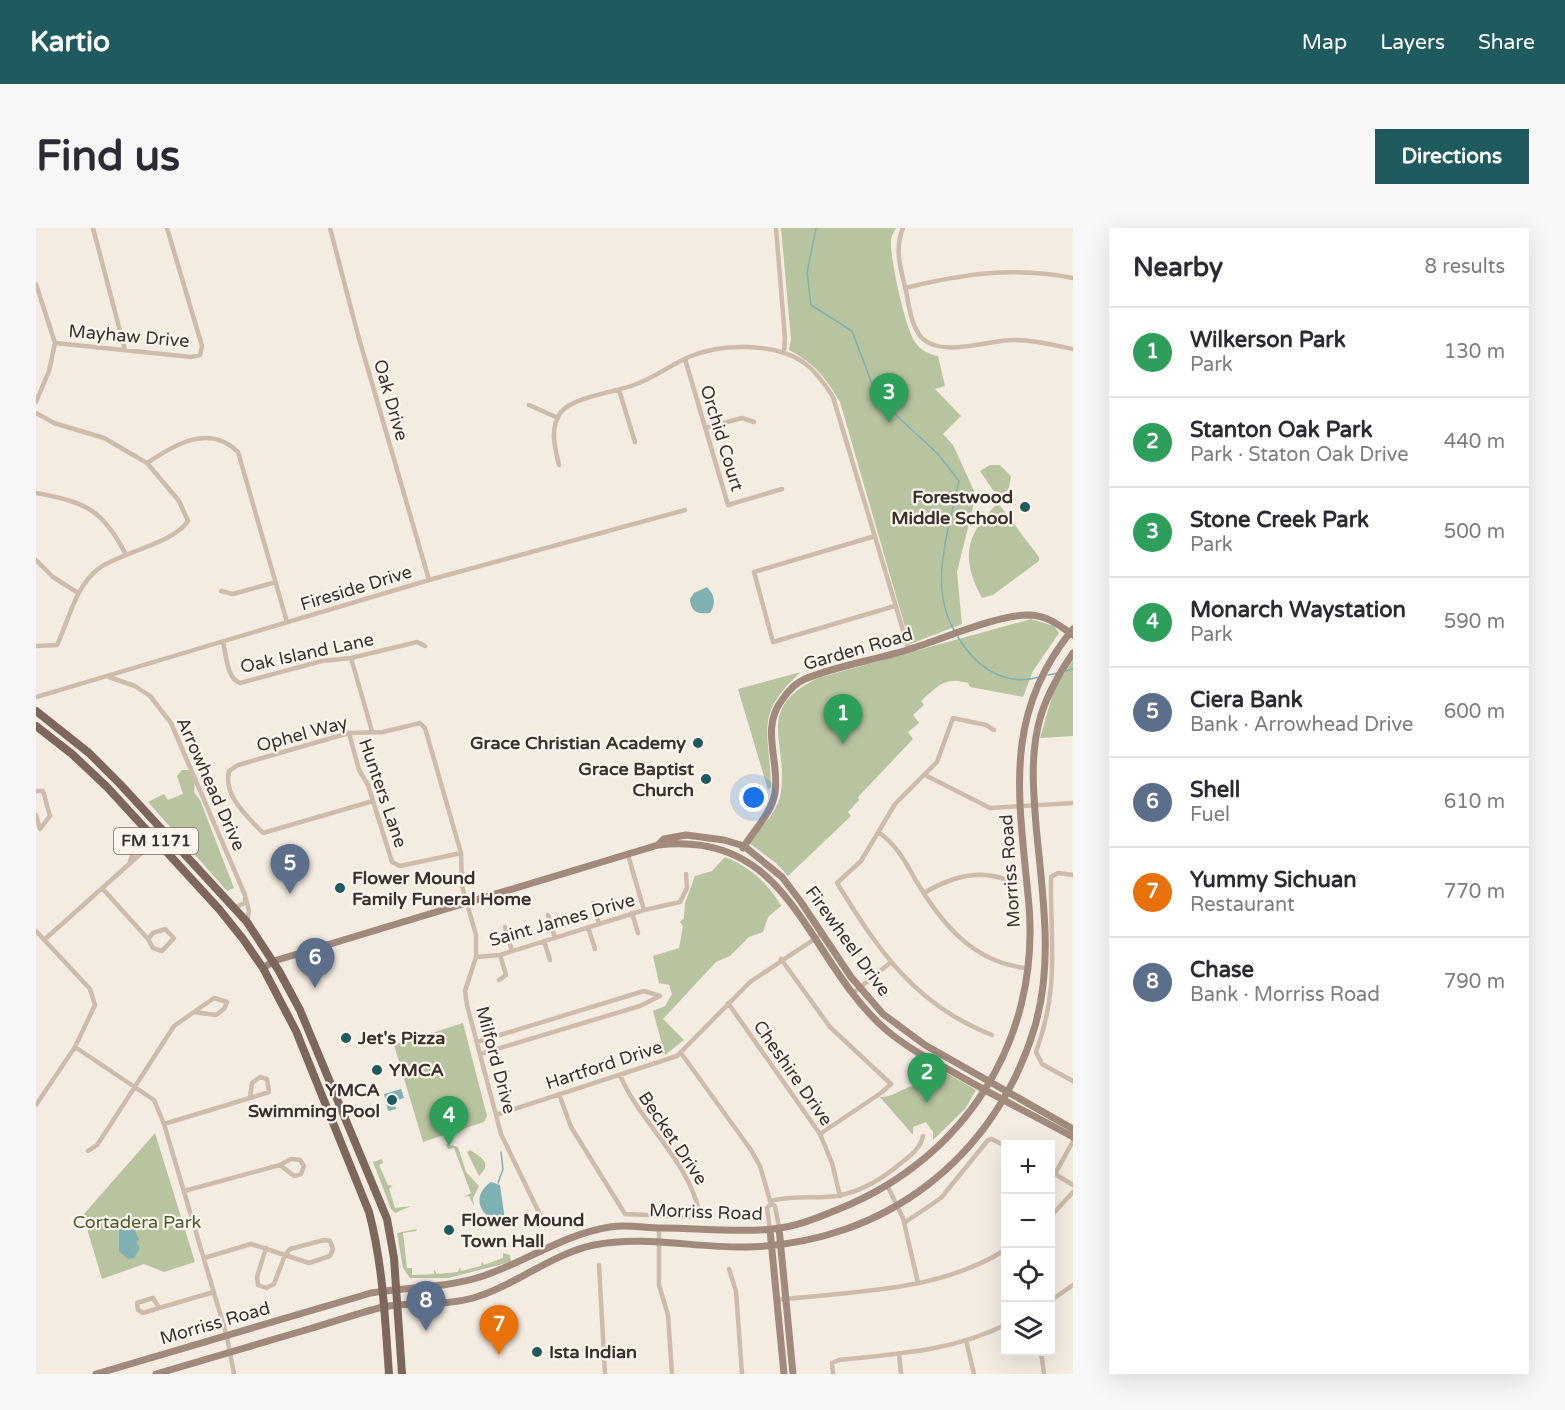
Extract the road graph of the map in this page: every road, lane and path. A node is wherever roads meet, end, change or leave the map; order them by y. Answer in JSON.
{"nodes":[{"id":1,"x":93,"y":228,"type":"edge"},
{"id":2,"x":167,"y":228,"type":"edge"},
{"id":3,"x":330,"y":228,"type":"edge"},
{"id":4,"x":776,"y":228,"type":"edge"},
{"id":5,"x":903,"y":228,"type":"edge"},
{"id":6,"x":1073,"y":278,"type":"edge"},
{"id":7,"x":36,"y":284,"type":"edge"},
{"id":8,"x":905,"y":288,"type":"junction"},
{"id":9,"x":38,"y":299,"type":"edge"},
{"id":10,"x":55,"y":344,"type":"junction"},
{"id":11,"x":1073,"y":349,"type":"edge"},
{"id":12,"x":125,"y":350,"type":"junction"},
{"id":13,"x":784,"y":352,"type":"junction"},
{"id":14,"x":685,"y":359,"type":"junction"},
{"id":15,"x":619,"y":390,"type":"junction"},
{"id":16,"x":36,"y":402,"type":"edge"},
{"id":17,"x":529,"y":405,"type":"dead end"},
{"id":18,"x":36,"y":413,"type":"edge"},
{"id":19,"x":558,"y":418,"type":"junction"},
{"id":20,"x":754,"y":422,"type":"dead end"},
{"id":21,"x":705,"y":428,"type":"junction"},
{"id":22,"x":635,"y":442,"type":"dead end"},
{"id":23,"x":147,"y":463,"type":"junction"},
{"id":24,"x":559,"y":465,"type":"dead end"},
{"id":25,"x":782,"y":489,"type":"dead end"},
{"id":26,"x":36,"y":493,"type":"edge"},
{"id":27,"x":685,"y":510,"type":"dead end"},
{"id":28,"x":875,"y":536,"type":"junction"},
{"id":29,"x":126,"y":555,"type":"junction"},
{"id":30,"x":36,"y":560,"type":"edge"},
{"id":31,"x":429,"y":580,"type":"junction"},
{"id":32,"x":276,"y":582,"type":"junction"},
{"id":33,"x":221,"y":591,"type":"dead end"},
{"id":34,"x":78,"y":593,"type":"junction"},
{"id":35,"x":895,"y":606,"type":"junction"},
{"id":36,"x":287,"y":622,"type":"junction"},
{"id":37,"x":1072,"y":632,"type":"edge"},
{"id":38,"x":223,"y":642,"type":"junction"},
{"id":39,"x":36,"y":645,"type":"edge"},
{"id":40,"x":425,"y":646,"type":"dead end"},
{"id":41,"x":909,"y":650,"type":"junction"},
{"id":42,"x":1072,"y":654,"type":"edge"},
{"id":43,"x":351,"y":658,"type":"junction"},
{"id":44,"x":109,"y":677,"type":"junction"},
{"id":45,"x":36,"y":697,"type":"edge"},
{"id":46,"x":36,"y":711,"type":"edge"},
{"id":47,"x":420,"y":723,"type":"joint"},
{"id":48,"x":36,"y":726,"type":"edge"},
{"id":49,"x":994,"y":730,"type":"dead end"},
{"id":50,"x":372,"y":732,"type":"junction"},
{"id":51,"x":349,"y":733,"type":"junction"},
{"id":52,"x":925,"y":775,"type":"junction"},
{"id":53,"x":36,"y":791,"type":"edge"},
{"id":54,"x":373,"y":801,"type":"junction"},
{"id":55,"x":1073,"y":803,"type":"edge"},
{"id":56,"x":1021,"y":807,"type":"junction"},
{"id":57,"x":1034,"y":807,"type":"junction"},
{"id":58,"x":36,"y":815,"type":"edge"},
{"id":59,"x":162,"y":830,"type":"junction"},
{"id":60,"x":38,"y":831,"type":"edge"},
{"id":61,"x":878,"y":832,"type":"junction"},
{"id":62,"x":154,"y":838,"type":"junction"},
{"id":63,"x":658,"y":845,"type":"junction"},
{"id":64,"x":744,"y":846,"type":"junction"},
{"id":65,"x":461,"y":854,"type":"junction"},
{"id":66,"x":628,"y":855,"type":"junction"},
{"id":67,"x":740,"y":855,"type":"junction"},
{"id":68,"x":686,"y":874,"type":"dead end"},
{"id":69,"x":1073,"y":875,"type":"edge"},
{"id":70,"x":1009,"y":881,"type":"dead end"},
{"id":71,"x":102,"y":888,"type":"junction"},
{"id":72,"x":924,"y":893,"type":"junction"},
{"id":73,"x":245,"y":895,"type":"junction"},
{"id":74,"x":466,"y":903,"type":"junction"},
{"id":75,"x":593,"y":903,"type":"dead end"},
{"id":76,"x":233,"y":908,"type":"junction"},
{"id":77,"x":644,"y":910,"type":"junction"},
{"id":78,"x":632,"y":913,"type":"junction"},
{"id":79,"x":548,"y":915,"type":"dead end"},
{"id":80,"x":246,"y":922,"type":"junction"},
{"id":81,"x":599,"y":924,"type":"junction"},
{"id":82,"x":505,"y":927,"type":"dead end"},
{"id":83,"x":588,"y":927,"type":"junction"},
{"id":84,"x":36,"y":931,"type":"edge"},
{"id":85,"x":638,"y":933,"type":"dead end"},
{"id":86,"x":822,"y":934,"type":"junction"},
{"id":87,"x":555,"y":938,"type":"junction"},
{"id":88,"x":148,"y":939,"type":"junction"},
{"id":89,"x":814,"y":939,"type":"junction"},
{"id":90,"x":44,"y":940,"type":"junction"},
{"id":91,"x":544,"y":941,"type":"junction"},
{"id":92,"x":595,"y":949,"type":"dead end"},
{"id":93,"x":512,"y":951,"type":"junction"},
{"id":94,"x":500,"y":955,"type":"junction"},
{"id":95,"x":476,"y":957,"type":"junction"},
{"id":96,"x":782,"y":959,"type":"junction"},
{"id":97,"x":549,"y":960,"type":"dead end"},
{"id":98,"x":274,"y":961,"type":"junction"},
{"id":99,"x":890,"y":963,"type":"junction"},
{"id":100,"x":263,"y":968,"type":"junction"},
{"id":101,"x":1028,"y":968,"type":"junction"},
{"id":102,"x":499,"y":980,"type":"dead end"},
{"id":103,"x":860,"y":988,"type":"junction"},
{"id":104,"x":852,"y":994,"type":"junction"},
{"id":105,"x":728,"y":1003,"type":"junction"},
{"id":106,"x":194,"y":1012,"type":"junction"},
{"id":107,"x":566,"y":1014,"type":"junction"},
{"id":108,"x":569,"y":1027,"type":"junction"},
{"id":109,"x":296,"y":1031,"type":"junction"},
{"id":110,"x":992,"y":1035,"type":"dead end"},
{"id":111,"x":477,"y":1042,"type":"junction"},
{"id":112,"x":75,"y":1047,"type":"junction"},
{"id":113,"x":318,"y":1051,"type":"junction"},
{"id":114,"x":681,"y":1053,"type":"junction"},
{"id":115,"x":480,"y":1054,"type":"junction"},
{"id":116,"x":620,"y":1075,"type":"junction"},
{"id":117,"x":991,"y":1080,"type":"junction"},
{"id":118,"x":1073,"y":1081,"type":"edge"},
{"id":119,"x":135,"y":1087,"type":"junction"},
{"id":120,"x":985,"y":1090,"type":"junction"},
{"id":121,"x":1008,"y":1090,"type":"junction"},
{"id":122,"x":559,"y":1094,"type":"junction"},
{"id":123,"x":250,"y":1098,"type":"junction"},
{"id":124,"x":1003,"y":1099,"type":"junction"},
{"id":125,"x":36,"y":1105,"type":"edge"},
{"id":126,"x":496,"y":1115,"type":"junction"},
{"id":127,"x":164,"y":1124,"type":"junction"},
{"id":128,"x":1073,"y":1129,"type":"edge"},
{"id":129,"x":352,"y":1132,"type":"junction"},
{"id":130,"x":820,"y":1134,"type":"junction"},
{"id":131,"x":923,"y":1136,"type":"dead end"},
{"id":132,"x":340,"y":1137,"type":"junction"},
{"id":133,"x":1073,"y":1139,"type":"edge"},
{"id":134,"x":1001,"y":1144,"type":"edge"},
{"id":135,"x":88,"y":1151,"type":"dead end"},
{"id":136,"x":280,"y":1165,"type":"junction"},
{"id":137,"x":1055,"y":1170,"type":"edge"},
{"id":138,"x":1055,"y":1174,"type":"edge"},
{"id":139,"x":887,"y":1185,"type":"junction"},
{"id":140,"x":1073,"y":1185,"type":"edge"},
{"id":141,"x":183,"y":1191,"type":"junction"},
{"id":142,"x":1073,"y":1192,"type":"edge"},
{"id":143,"x":840,"y":1196,"type":"junction"},
{"id":144,"x":770,"y":1202,"type":"junction"},
{"id":145,"x":897,"y":1206,"type":"junction"},
{"id":146,"x":1055,"y":1212,"type":"edge"},
{"id":147,"x":904,"y":1223,"type":"junction"},
{"id":148,"x":545,"y":1225,"type":"dead end"},
{"id":149,"x":659,"y":1228,"type":"junction"},
{"id":150,"x":779,"y":1228,"type":"junction"},
{"id":151,"x":770,"y":1230,"type":"junction"},
{"id":152,"x":658,"y":1243,"type":"junction"},
{"id":153,"x":772,"y":1245,"type":"junction"},
{"id":154,"x":781,"y":1245,"type":"junction"},
{"id":155,"x":266,"y":1248,"type":"junction"},
{"id":156,"x":1001,"y":1252,"type":"edge"},
{"id":157,"x":285,"y":1255,"type":"junction"},
{"id":158,"x":204,"y":1258,"type":"junction"},
{"id":159,"x":599,"y":1265,"type":"dead end"},
{"id":160,"x":729,"y":1269,"type":"dead end"},
{"id":161,"x":918,"y":1283,"type":"junction"},
{"id":162,"x":1073,"y":1285,"type":"edge"},
{"id":163,"x":397,"y":1288,"type":"junction"},
{"id":164,"x":383,"y":1291,"type":"junction"},
{"id":165,"x":214,"y":1292,"type":"junction"},
{"id":166,"x":1055,"y":1297,"type":"edge"},
{"id":167,"x":786,"y":1299,"type":"junction"},
{"id":168,"x":777,"y":1300,"type":"junction"},
{"id":169,"x":398,"y":1305,"type":"junction"},
{"id":170,"x":385,"y":1307,"type":"junction"},
{"id":171,"x":159,"y":1308,"type":"junction"},
{"id":172,"x":1001,"y":1327,"type":"edge"},
{"id":173,"x":227,"y":1337,"type":"junction"},
{"id":174,"x":966,"y":1340,"type":"junction"},
{"id":175,"x":231,"y":1352,"type":"junction"},
{"id":176,"x":899,"y":1353,"type":"junction"},
{"id":177,"x":1042,"y":1356,"type":"edge"},
{"id":178,"x":96,"y":1374,"type":"edge"},
{"id":179,"x":156,"y":1374,"type":"edge"},
{"id":180,"x":234,"y":1374,"type":"edge"},
{"id":181,"x":389,"y":1374,"type":"edge"},
{"id":182,"x":402,"y":1374,"type":"edge"},
{"id":183,"x":605,"y":1374,"type":"edge"},
{"id":184,"x":672,"y":1374,"type":"edge"},
{"id":185,"x":742,"y":1374,"type":"edge"},
{"id":186,"x":784,"y":1374,"type":"edge"},
{"id":187,"x":793,"y":1374,"type":"edge"},
{"id":188,"x":833,"y":1374,"type":"edge"},
{"id":189,"x":901,"y":1374,"type":"edge"},
{"id":190,"x":974,"y":1374,"type":"edge"},
{"id":191,"x":1044,"y":1374,"type":"edge"}],
"edges":[{"from":1,"to":12,"type":"street"},
{"from":2,"to":12,"type":"street","name":"Mayhaw Drive"},
{"from":3,"to":31,"type":"street","name":"Oak Drive"},
{"from":4,"to":13,"type":"street"},
{"from":5,"to":8,"type":"street"},
{"from":6,"to":8,"type":"street"},
{"from":7,"to":9,"type":"street"},
{"from":8,"to":11,"type":"street"},
{"from":9,"to":10,"type":"street"},
{"from":10,"to":12,"type":"street","name":"Mayhaw Drive"},
{"from":10,"to":16,"type":"street"},
{"from":13,"to":14,"type":"street"},
{"from":13,"to":28,"type":"street"},
{"from":14,"to":15,"type":"street"},
{"from":14,"to":21,"type":"street","name":"Orchid Court"},
{"from":15,"to":19,"type":"street"},
{"from":15,"to":22,"type":"street"},
{"from":17,"to":19,"type":"street"},
{"from":18,"to":23,"type":"street"},
{"from":19,"to":24,"type":"street"},
{"from":20,"to":21,"type":"street"},
{"from":21,"to":25,"type":"street","name":"Orchid Court"},
{"from":23,"to":29,"type":"street"},
{"from":23,"to":32,"type":"street"},
{"from":26,"to":29,"type":"street"},
{"from":27,"to":31,"type":"street","name":"Fireside Drive"},
{"from":28,"to":35,"type":"street"},
{"from":28,"to":35,"type":"street"},
{"from":29,"to":34,"type":"street"},
{"from":30,"to":34,"type":"street"},
{"from":31,"to":36,"type":"street","name":"Fireside Drive"},
{"from":32,"to":33,"type":"street"},
{"from":32,"to":36,"type":"street"},
{"from":34,"to":39,"type":"street"},
{"from":35,"to":41,"type":"street"},
{"from":36,"to":38,"type":"street","name":"Fireside Drive"},
{"from":37,"to":41,"type":"main road","name":"Garden Road"},
{"from":37,"to":56,"type":"main road","name":"Morriss Road"},
{"from":38,"to":43,"type":"street","name":"Oak Island Lane"},
{"from":38,"to":44,"type":"street","name":"Fireside Drive"},
{"from":40,"to":43,"type":"street","name":"Oak Island Lane"},
{"from":41,"to":64,"type":"main road","name":"Garden Road"},
{"from":42,"to":57,"type":"main road","name":"Morriss Road"},
{"from":43,"to":50,"type":"street"},
{"from":44,"to":45,"type":"street","name":"Fireside Drive"},
{"from":44,"to":73,"type":"street","name":"Arrowhead Drive"},
{"from":46,"to":59,"type":"main road","number":"FM 1171"},
{"from":47,"to":50,"type":"street","name":"Ophel Way"},
{"from":47,"to":65,"type":"street","name":"Milford Drive"},
{"from":48,"to":62,"type":"main road","number":"FM 1171"},
{"from":49,"to":52,"type":"street"},
{"from":50,"to":51,"type":"street","name":"Ophel Way"},
{"from":51,"to":54,"type":"street","name":"Hunters Lane"},
{"from":51,"to":54,"type":"street","name":"Ophel Way"},
{"from":52,"to":56,"type":"street"},
{"from":52,"to":61,"type":"street"},
{"from":53,"to":60,"type":"street"},
{"from":54,"to":65,"type":"street","name":"Hunters Lane"},
{"from":55,"to":57,"type":"street"},
{"from":56,"to":57,"type":"street"},
{"from":56,"to":101,"type":"main road","name":"Morriss Road"},
{"from":57,"to":121,"type":"main road","name":"Morriss Road"},
{"from":58,"to":60,"type":"street"},
{"from":59,"to":62,"type":"street"},
{"from":59,"to":76,"type":"main road","number":"FM 1171"},
{"from":61,"to":72,"type":"street"},
{"from":61,"to":99,"type":"street"},
{"from":62,"to":71,"type":"street"},
{"from":62,"to":100,"type":"main road","number":"FM 1171"},
{"from":63,"to":64,"type":"main road","name":"Firewheel Drive"},
{"from":63,"to":66,"type":"main road","name":"Firewheel Drive"},
{"from":63,"to":67,"type":"main road","name":"Firewheel Drive"},
{"from":64,"to":67,"type":"main road","name":"Garden Road"},
{"from":64,"to":86,"type":"main road","name":"Firewheel Drive"},
{"from":65,"to":74,"type":"street","name":"Milford Drive"},
{"from":66,"to":74,"type":"main road","name":"Firewheel Drive"},
{"from":66,"to":77,"type":"street"},
{"from":67,"to":89,"type":"main road","name":"Firewheel Drive"},
{"from":68,"to":77,"type":"street","name":"Saint James Drive"},
{"from":69,"to":118,"type":"street"},
{"from":70,"to":72,"type":"street"},
{"from":71,"to":88,"type":"street"},
{"from":71,"to":90,"type":"street"},
{"from":72,"to":101,"type":"street"},
{"from":73,"to":76,"type":"street"},
{"from":73,"to":80,"type":"street","name":"Arrowhead Drive"},
{"from":74,"to":95,"type":"street","name":"Milford Drive"},
{"from":74,"to":98,"type":"main road","name":"Firewheel Drive"},
{"from":75,"to":81,"type":"street"},
{"from":76,"to":80,"type":"main road","number":"FM 1171"},
{"from":77,"to":78,"type":"street","name":"Saint James Drive"},
{"from":78,"to":81,"type":"street","name":"Saint James Drive"},
{"from":78,"to":85,"type":"street"},
{"from":79,"to":87,"type":"street"},
{"from":80,"to":98,"type":"main road","number":"FM 1171"},
{"from":81,"to":83,"type":"street","name":"Saint James Drive"},
{"from":82,"to":93,"type":"street"},
{"from":83,"to":87,"type":"street","name":"Saint James Drive"},
{"from":83,"to":92,"type":"street"},
{"from":84,"to":90,"type":"street"},
{"from":86,"to":89,"type":"street","name":"Hartford Drive"},
{"from":86,"to":103,"type":"main road","name":"Firewheel Drive"},
{"from":87,"to":91,"type":"street","name":"Saint James Drive"},
{"from":88,"to":88,"type":"street"},
{"from":89,"to":96,"type":"street","name":"Hartford Drive"},
{"from":89,"to":104,"type":"main road","name":"Firewheel Drive"},
{"from":90,"to":112,"type":"street"},
{"from":91,"to":93,"type":"street","name":"Saint James Drive"},
{"from":91,"to":97,"type":"street"},
{"from":93,"to":94,"type":"street","name":"Saint James Drive"},
{"from":94,"to":95,"type":"street","name":"Saint James Drive"},
{"from":94,"to":102,"type":"street"},
{"from":95,"to":111,"type":"street","name":"Milford Drive"},
{"from":96,"to":105,"type":"street","name":"Hartford Drive"},
{"from":96,"to":130,"type":"street"},
{"from":98,"to":100,"type":"main road","name":"Firewheel Drive"},
{"from":98,"to":113,"type":"main road","number":"FM 1171"},
{"from":99,"to":103,"type":"street"},
{"from":99,"to":110,"type":"street"},
{"from":100,"to":109,"type":"main road","number":"FM 1171"},
{"from":101,"to":117,"type":"main road","name":"Morriss Road"},
{"from":103,"to":104,"type":"street"},
{"from":103,"to":117,"type":"main road","name":"Firewheel Drive"},
{"from":104,"to":120,"type":"main road","name":"Firewheel Drive"},
{"from":105,"to":114,"type":"street","name":"Hartford Drive"},
{"from":105,"to":130,"type":"street","name":"Cheshire Drive"},
{"from":106,"to":106,"type":"street"},
{"from":106,"to":119,"type":"street"},
{"from":107,"to":108,"type":"street"},
{"from":107,"to":108,"type":"street"},
{"from":107,"to":111,"type":"street"},
{"from":108,"to":115,"type":"street"},
{"from":109,"to":113,"type":"main road"},
{"from":109,"to":132,"type":"main road","number":"FM 1171"},
{"from":111,"to":115,"type":"street","name":"Milford Drive"},
{"from":112,"to":119,"type":"street"},
{"from":112,"to":125,"type":"street"},
{"from":113,"to":129,"type":"main road","number":"FM 1171"},
{"from":114,"to":116,"type":"street","name":"Hartford Drive"},
{"from":114,"to":144,"type":"street"},
{"from":115,"to":126,"type":"street","name":"Milford Drive"},
{"from":116,"to":122,"type":"street","name":"Hartford Drive"},
{"from":116,"to":122,"type":"street","name":"Becket Drive"},
{"from":117,"to":120,"type":"main road","name":"Morriss Road"},
{"from":117,"to":121,"type":"main road","name":"Firewheel Drive"},
{"from":119,"to":127,"type":"street"},
{"from":119,"to":135,"type":"street"},
{"from":120,"to":124,"type":"main road","name":"Firewheel Drive"},
{"from":120,"to":139,"type":"main road","name":"Morriss Road"},
{"from":121,"to":124,"type":"main road","name":"Morriss Road"},
{"from":121,"to":128,"type":"main road","name":"Firewheel Drive"},
{"from":122,"to":126,"type":"street","name":"Hartford Drive"},
{"from":123,"to":123,"type":"street"},
{"from":123,"to":127,"type":"street"},
{"from":124,"to":133,"type":"main road","name":"Firewheel Drive"},
{"from":124,"to":145,"type":"main road","name":"Morriss Road"},
{"from":126,"to":148,"type":"street","name":"Milford Drive"},
{"from":127,"to":141,"type":"street"},
{"from":129,"to":132,"type":"main road"},
{"from":129,"to":163,"type":"main road","number":"FM 1171"},
{"from":130,"to":143,"type":"street","name":"Cheshire Drive"},
{"from":131,"to":143,"type":"street"},
{"from":132,"to":164,"type":"main road","number":"FM 1171"},
{"from":133,"to":137,"type":"street"},
{"from":134,"to":147,"type":"street"},
{"from":136,"to":136,"type":"street"},
{"from":136,"to":141,"type":"street"},
{"from":138,"to":140,"type":"street"},
{"from":139,"to":145,"type":"street"},
{"from":139,"to":150,"type":"main road","name":"Morriss Road"},
{"from":141,"to":158,"type":"street"},
{"from":142,"to":146,"type":"street"},
{"from":143,"to":144,"type":"street"},
{"from":144,"to":150,"type":"street"},
{"from":144,"to":151,"type":"street"},
{"from":145,"to":147,"type":"street"},
{"from":145,"to":154,"type":"main road","name":"Morriss Road"},
{"from":147,"to":161,"type":"street"},
{"from":149,"to":151,"type":"main road","name":"Morriss Road"},
{"from":149,"to":152,"type":"street"},
{"from":149,"to":163,"type":"main road","name":"Morriss Road"},
{"from":150,"to":151,"type":"main road","name":"Morriss Road"},
{"from":150,"to":154,"type":"main road"},
{"from":151,"to":153,"type":"main road"},
{"from":152,"to":153,"type":"main road","name":"Morriss Road"},
{"from":152,"to":169,"type":"main road","name":"Morriss Road"},
{"from":152,"to":184,"type":"street"},
{"from":153,"to":154,"type":"main road","name":"Morriss Road"},
{"from":153,"to":168,"type":"main road"},
{"from":154,"to":167,"type":"main road"},
{"from":155,"to":157,"type":"street"},
{"from":155,"to":157,"type":"street"},
{"from":155,"to":158,"type":"street"},
{"from":156,"to":161,"type":"street"},
{"from":157,"to":157,"type":"street"},
{"from":158,"to":165,"type":"street"},
{"from":159,"to":183,"type":"street"},
{"from":160,"to":185,"type":"street"},
{"from":161,"to":167,"type":"street"},
{"from":162,"to":166,"type":"street"},
{"from":163,"to":164,"type":"main road","name":"Morriss Road"},
{"from":163,"to":169,"type":"main road","number":"FM 1171"},
{"from":164,"to":170,"type":"main road","number":"FM 1171"},
{"from":164,"to":173,"type":"main road","name":"Morriss Road"},
{"from":165,"to":171,"type":"street"},
{"from":165,"to":173,"type":"street"},
{"from":167,"to":168,"type":"street"},
{"from":167,"to":187,"type":"main road"},
{"from":168,"to":186,"type":"main road"},
{"from":169,"to":170,"type":"main road","name":"Morriss Road"},
{"from":169,"to":182,"type":"main road","number":"FM 1171"},
{"from":170,"to":175,"type":"main road","name":"Morriss Road"},
{"from":170,"to":181,"type":"main road","number":"FM 1171"},
{"from":171,"to":171,"type":"street"},
{"from":172,"to":174,"type":"street"},
{"from":173,"to":175,"type":"street"},
{"from":173,"to":178,"type":"main road","name":"Morriss Road"},
{"from":174,"to":176,"type":"street"},
{"from":174,"to":190,"type":"street"},
{"from":175,"to":179,"type":"main road","name":"Morriss Road"},
{"from":175,"to":180,"type":"street"},
{"from":176,"to":188,"type":"street"},
{"from":176,"to":189,"type":"street"},
{"from":177,"to":191,"type":"street"}]}
